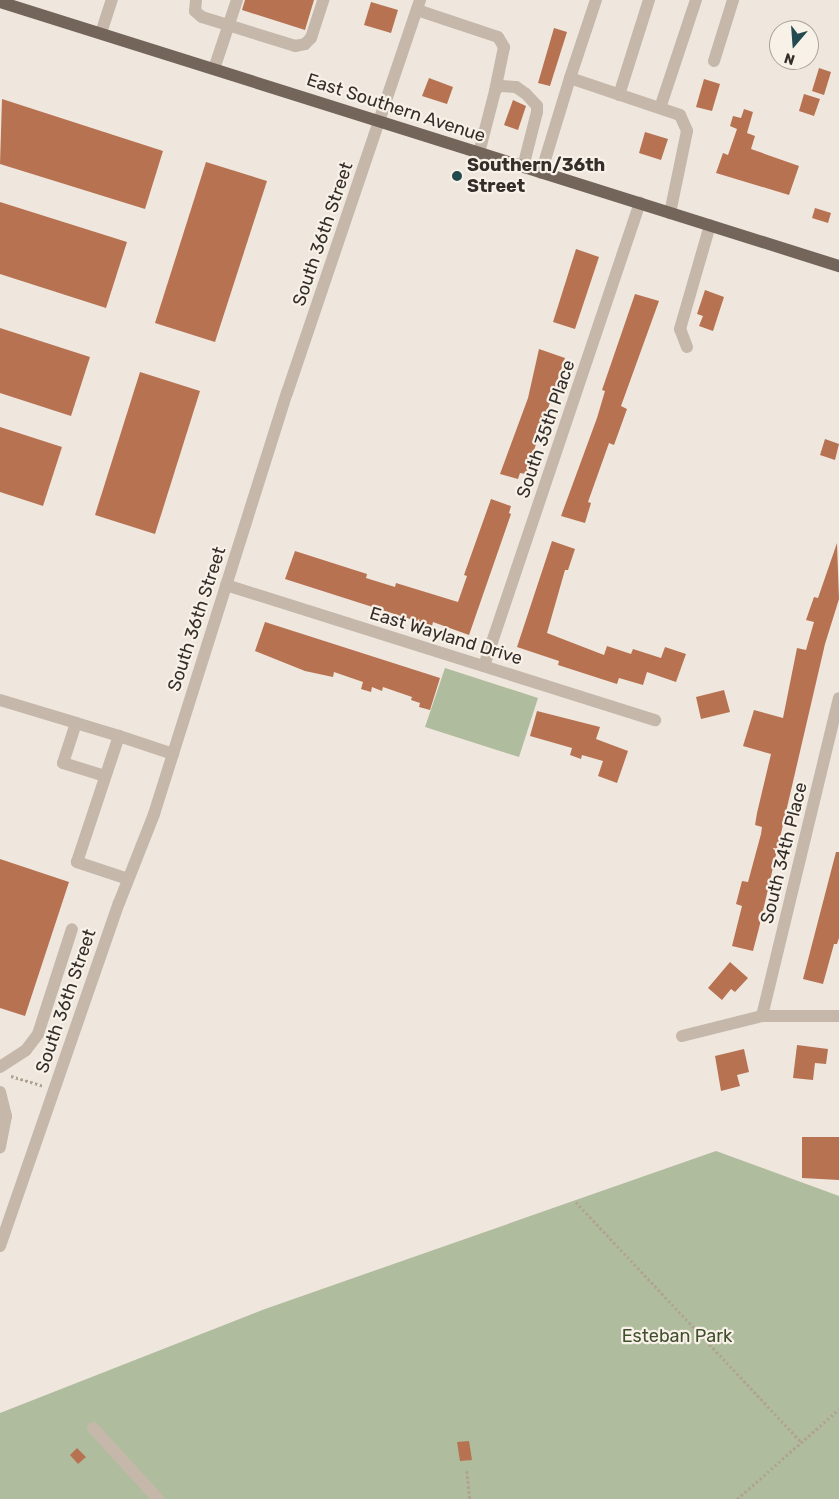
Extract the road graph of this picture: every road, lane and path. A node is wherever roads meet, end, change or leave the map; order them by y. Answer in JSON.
{"nodes":[{"id":1,"x":112,"y":0,"type":"edge"},
{"id":2,"x":196,"y":0,"type":"edge"},
{"id":3,"x":237,"y":0,"type":"edge"},
{"id":4,"x":323,"y":0,"type":"edge"},
{"id":5,"x":596,"y":0,"type":"edge"},
{"id":6,"x":649,"y":0,"type":"edge"},
{"id":7,"x":696,"y":0,"type":"edge"},
{"id":8,"x":733,"y":0,"type":"edge"},
{"id":9,"x":0,"y":2,"type":"edge"},
{"id":10,"x":418,"y":5,"type":"edge"},
{"id":11,"x":228,"y":26,"type":"junction"},
{"id":12,"x":101,"y":33,"type":"junction"},
{"id":13,"x":714,"y":61,"type":"dead end"},
{"id":14,"x":214,"y":69,"type":"junction"},
{"id":15,"x":570,"y":78,"type":"junction"},
{"id":16,"x":495,"y":91,"type":"junction"},
{"id":17,"x":619,"y":95,"type":"junction"},
{"id":18,"x":660,"y":108,"type":"junction"},
{"id":19,"x":381,"y":121,"type":"junction"},
{"id":20,"x":479,"y":153,"type":"junction"},
{"id":21,"x":523,"y":167,"type":"junction"},
{"id":22,"x":541,"y":173,"type":"junction"},
{"id":23,"x":640,"y":203,"type":"junction"},
{"id":24,"x":670,"y":213,"type":"junction"},
{"id":25,"x":710,"y":225,"type":"junction"},
{"id":26,"x":839,"y":266,"type":"edge"},
{"id":27,"x":687,"y":347,"type":"dead end"},
{"id":28,"x":226,"y":585,"type":"junction"},
{"id":29,"x":484,"y":666,"type":"junction"},
{"id":30,"x":839,"y":698,"type":"edge"},
{"id":31,"x":0,"y":700,"type":"edge"},
{"id":32,"x":655,"y":720,"type":"dead end"},
{"id":33,"x":76,"y":723,"type":"junction"},
{"id":34,"x":119,"y":736,"type":"junction"},
{"id":35,"x":173,"y":754,"type":"junction"},
{"id":36,"x":104,"y":776,"type":"junction"},
{"id":37,"x":128,"y":879,"type":"junction"},
{"id":38,"x":72,"y":929,"type":"dead end"},
{"id":39,"x":762,"y":1016,"type":"junction"},
{"id":40,"x":839,"y":1016,"type":"edge"},
{"id":41,"x":682,"y":1036,"type":"dead end"},
{"id":42,"x":5,"y":1072,"type":"edge"},
{"id":43,"x":48,"y":1087,"type":"dead end"},
{"id":44,"x":0,"y":1092,"type":"edge"},
{"id":45,"x":0,"y":1146,"type":"edge"},
{"id":46,"x":576,"y":1202,"type":"dead end"},
{"id":47,"x":0,"y":1246,"type":"edge"},
{"id":48,"x":839,"y":1409,"type":"edge"},
{"id":49,"x":93,"y":1428,"type":"dead end"},
{"id":50,"x":801,"y":1442,"type":"junction"},
{"id":51,"x":468,"y":1472,"type":"dead end"},
{"id":52,"x":158,"y":1499,"type":"edge"},
{"id":53,"x":470,"y":1499,"type":"edge"},
{"id":54,"x":738,"y":1499,"type":"edge"}],
"edges":[{"from":1,"to":12,"type":"street"},
{"from":2,"to":11,"type":"street"},
{"from":3,"to":11,"type":"street"},
{"from":4,"to":11,"type":"street"},
{"from":5,"to":15,"type":"street"},
{"from":6,"to":17,"type":"street"},
{"from":7,"to":18,"type":"street"},
{"from":8,"to":13,"type":"street"},
{"from":9,"to":12,"type":"main road","name":"East Southern Avenue"},
{"from":10,"to":16,"type":"street"},
{"from":10,"to":19,"type":"street","name":"South 36th Street"},
{"from":11,"to":14,"type":"street"},
{"from":12,"to":14,"type":"main road","name":"East Southern Avenue"},
{"from":14,"to":19,"type":"main road","name":"East Southern Avenue"},
{"from":15,"to":17,"type":"street"},
{"from":15,"to":22,"type":"street"},
{"from":16,"to":20,"type":"street"},
{"from":16,"to":21,"type":"street"},
{"from":17,"to":18,"type":"street"},
{"from":18,"to":24,"type":"street"},
{"from":19,"to":20,"type":"main road","name":"East Southern Avenue"},
{"from":19,"to":28,"type":"street","name":"South 36th Street"},
{"from":20,"to":21,"type":"main road","name":"East Southern Avenue"},
{"from":21,"to":22,"type":"main road","name":"East Southern Avenue"},
{"from":22,"to":23,"type":"main road","name":"East Southern Avenue"},
{"from":23,"to":24,"type":"main road","name":"East Southern Avenue"},
{"from":23,"to":29,"type":"street","name":"South 35th Place"},
{"from":24,"to":25,"type":"main road","name":"East Southern Avenue"},
{"from":25,"to":26,"type":"main road","name":"East Southern Avenue"},
{"from":25,"to":27,"type":"street"},
{"from":28,"to":29,"type":"street","name":"East Wayland Drive"},
{"from":28,"to":35,"type":"street","name":"South 36th Street"},
{"from":29,"to":32,"type":"street","name":"East Wayland Drive"},
{"from":30,"to":39,"type":"street","name":"South 34th Place"},
{"from":31,"to":33,"type":"street"},
{"from":33,"to":34,"type":"street"},
{"from":33,"to":36,"type":"street"},
{"from":34,"to":35,"type":"street"},
{"from":34,"to":36,"type":"street"},
{"from":35,"to":37,"type":"street","name":"South 36th Street"},
{"from":36,"to":37,"type":"street"},
{"from":37,"to":47,"type":"street","name":"South 36th Street"},
{"from":38,"to":42,"type":"street"},
{"from":39,"to":40,"type":"street"},
{"from":39,"to":41,"type":"street"},
{"from":42,"to":43,"type":"path"},
{"from":44,"to":45,"type":"street"},
{"from":46,"to":50,"type":"path"},
{"from":48,"to":50,"type":"path"},
{"from":49,"to":52,"type":"street"},
{"from":50,"to":54,"type":"path"},
{"from":51,"to":53,"type":"path"}]}
